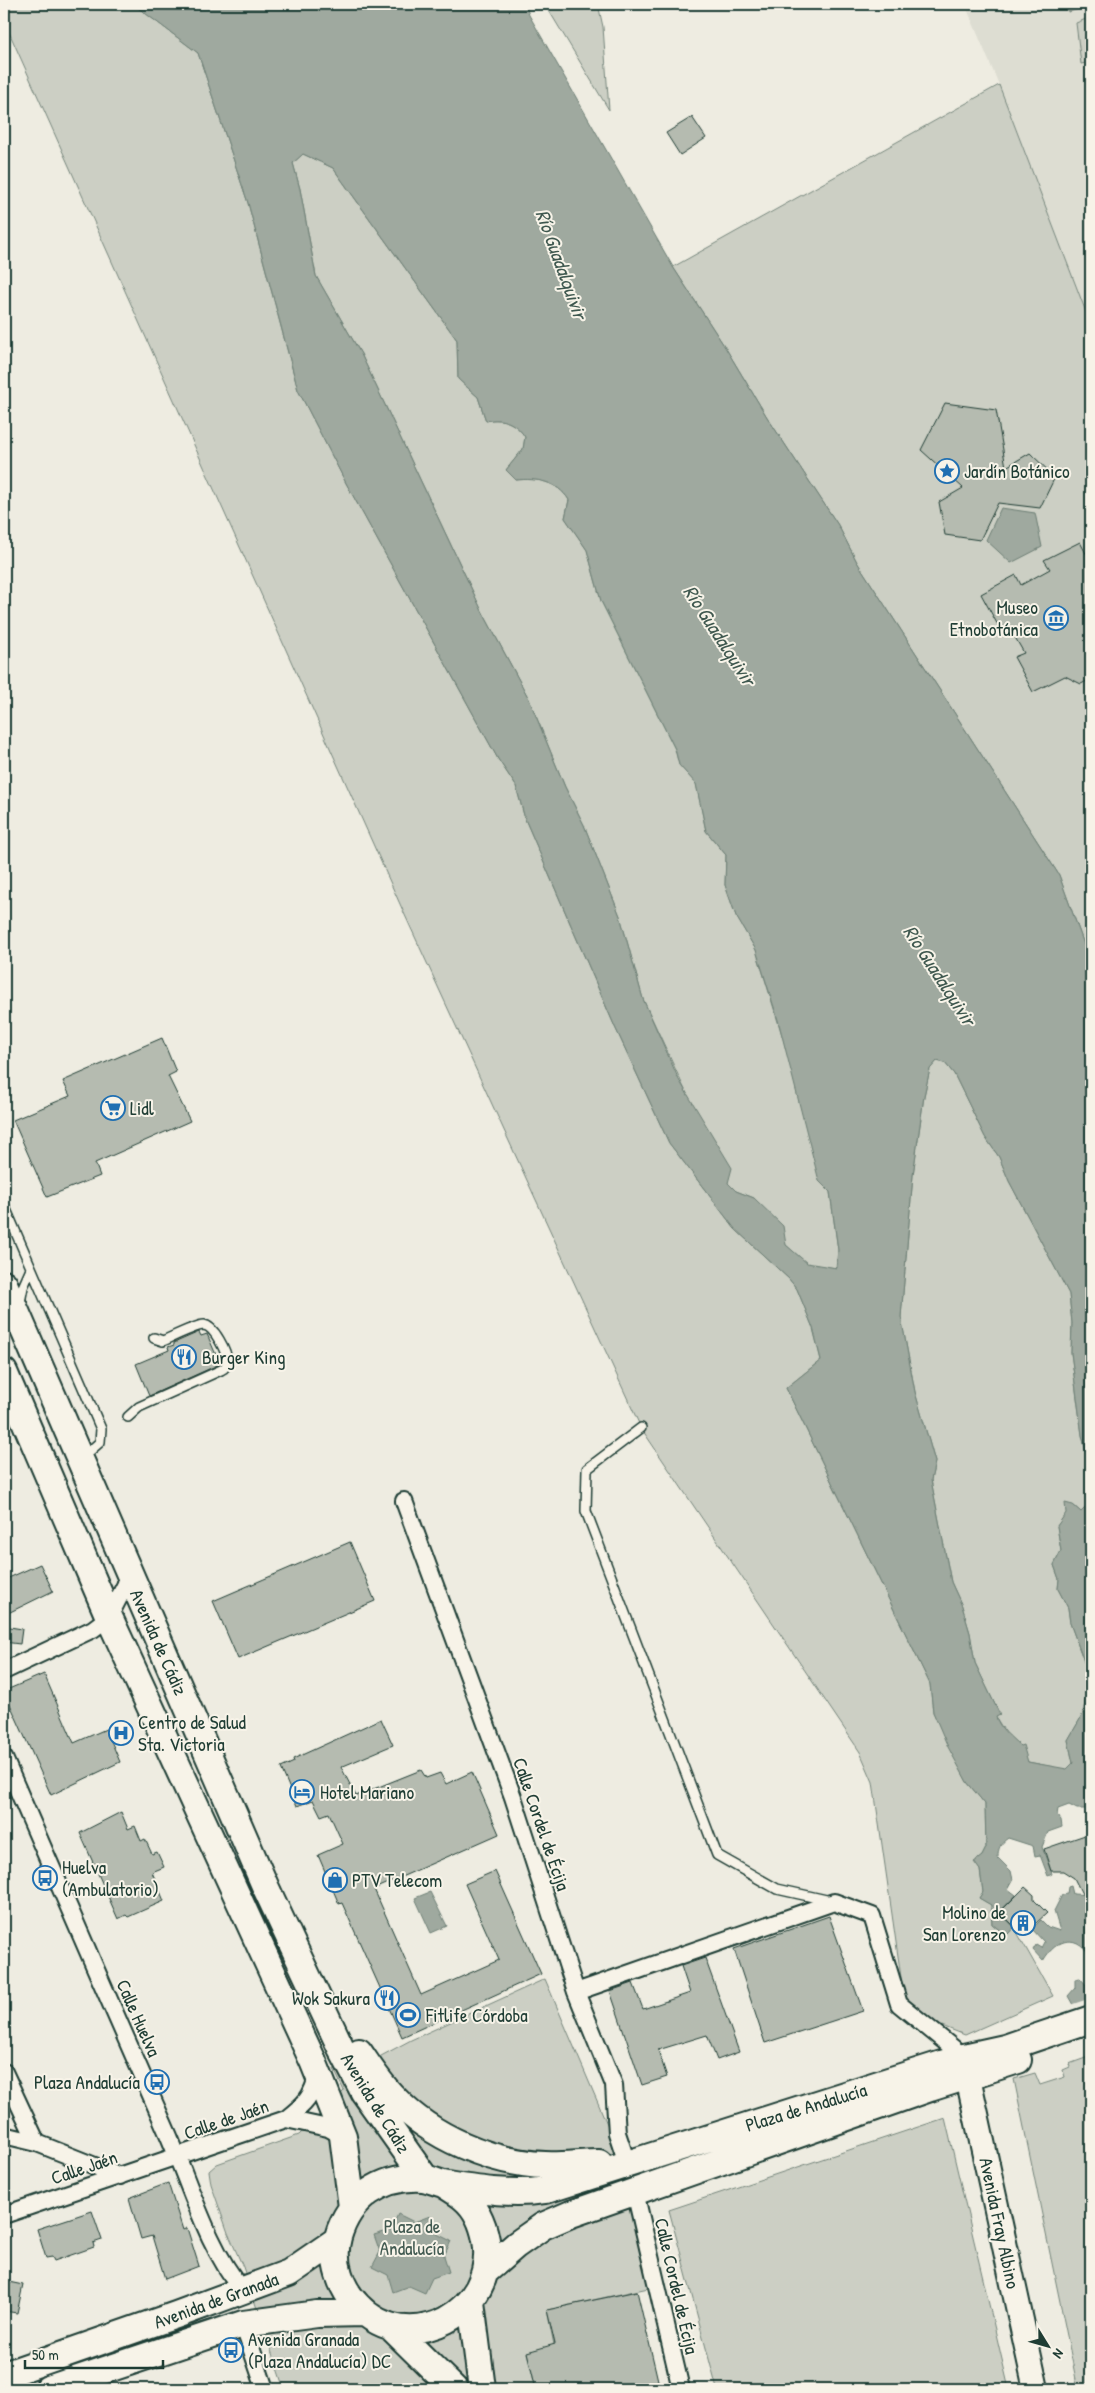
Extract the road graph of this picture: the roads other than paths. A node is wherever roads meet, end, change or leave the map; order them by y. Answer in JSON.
{"nodes":[{"id":1,"x":4,"y":1205,"type":"edge"},
{"id":2,"x":31,"y":1269,"type":"junction"},
{"id":3,"x":4,"y":1284,"type":"edge"},
{"id":4,"x":17,"y":1314,"type":"junction"},
{"id":5,"x":154,"y":1338,"type":"dead end"},
{"id":6,"x":4,"y":1372,"type":"edge"},
{"id":7,"x":128,"y":1417,"type":"dead end"},
{"id":8,"x":641,"y":1428,"type":"dead end"},
{"id":9,"x":79,"y":1460,"type":"junction"},
{"id":10,"x":404,"y":1501,"type":"dead end"},
{"id":11,"x":130,"y":1576,"type":"junction"},
{"id":12,"x":109,"y":1617,"type":"junction"},
{"id":13,"x":4,"y":1671,"type":"edge"},
{"id":14,"x":4,"y":1758,"type":"edge"},
{"id":15,"x":834,"y":1902,"type":"junction"},
{"id":16,"x":297,"y":1953,"type":"junction"},
{"id":17,"x":576,"y":1992,"type":"junction"},
{"id":18,"x":1091,"y":2019,"type":"edge"},
{"id":19,"x":1091,"y":2035,"type":"edge"},
{"id":20,"x":1007,"y":2055,"type":"junction"},
{"id":21,"x":966,"y":2067,"type":"junction"},
{"id":22,"x":4,"y":2072,"type":"edge"},
{"id":23,"x":318,"y":2073,"type":"junction"},
{"id":24,"x":286,"y":2120,"type":"junction"},
{"id":25,"x":4,"y":2135,"type":"edge"},
{"id":26,"x":343,"y":2136,"type":"junction"},
{"id":27,"x":37,"y":2143,"type":"junction"},
{"id":28,"x":178,"y":2157,"type":"junction"},
{"id":29,"x":627,"y":2163,"type":"junction"},
{"id":30,"x":120,"y":2176,"type":"junction"},
{"id":31,"x":435,"y":2182,"type":"junction"},
{"id":32,"x":635,"y":2192,"type":"junction"},
{"id":33,"x":352,"y":2207,"type":"junction"},
{"id":34,"x":4,"y":2216,"type":"edge"},
{"id":35,"x":337,"y":2240,"type":"junction"},
{"id":36,"x":486,"y":2271,"type":"junction"},
{"id":37,"x":242,"y":2290,"type":"junction"},
{"id":38,"x":471,"y":2302,"type":"junction"},
{"id":39,"x":364,"y":2313,"type":"junction"},
{"id":40,"x":243,"y":2324,"type":"junction"},
{"id":41,"x":391,"y":2327,"type":"junction"},
{"id":42,"x":4,"y":2375,"type":"edge"},
{"id":43,"x":48,"y":2389,"type":"edge"},
{"id":44,"x":265,"y":2389,"type":"edge"},
{"id":45,"x":454,"y":2389,"type":"edge"},
{"id":46,"x":482,"y":2389,"type":"edge"},
{"id":47,"x":682,"y":2389,"type":"edge"},
{"id":48,"x":1036,"y":2389,"type":"edge"}],
"edges":[{"from":1,"to":2,"type":"lane"},
{"from":2,"to":4,"type":"lane"},
{"from":2,"to":9,"type":"lane"},
{"from":3,"to":4,"type":"main road","name":"Avenida de Cádiz"},
{"from":4,"to":9,"type":"main road","name":"Avenida de Cádiz"},
{"from":5,"to":7,"type":"lane"},
{"from":6,"to":12,"type":"main road","name":"Avenida de Cádiz"},
{"from":8,"to":15,"type":"lane"},
{"from":9,"to":11,"type":"main road","name":"Avenida de Cádiz"},
{"from":10,"to":17,"type":"street","name":"Calle Cordel de Écija"},
{"from":11,"to":12,"type":"street"},
{"from":11,"to":16,"type":"main road","name":"Avenida de Cádiz"},
{"from":12,"to":13,"type":"street"},
{"from":12,"to":23,"type":"main road","name":"Avenida de Cádiz"},
{"from":14,"to":28,"type":"street","name":"Calle Huelva"},
{"from":15,"to":17,"type":"street"},
{"from":15,"to":21,"type":"street"},
{"from":16,"to":29,"type":"main road"},
{"from":16,"to":31,"type":"main road","name":"Avenida de Cádiz"},
{"from":17,"to":29,"type":"street","name":"Calle Cordel de Écija"},
{"from":18,"to":20,"type":"main road"},
{"from":19,"to":20,"type":"main road"},
{"from":20,"to":21,"type":"main road"},
{"from":21,"to":29,"type":"main road","name":"Plaza de Andalucía"},
{"from":21,"to":32,"type":"main road","name":"Plaza de Andalucía"},
{"from":21,"to":48,"type":"main road","name":"Avenida Fray Albino"},
{"from":22,"to":27,"type":"street"},
{"from":23,"to":24,"type":"street","name":"Calle de Jaén"},
{"from":23,"to":26,"type":"main road","name":"Avenida de Cádiz"},
{"from":24,"to":26,"type":"street","name":"Calle de Jaén"},
{"from":24,"to":28,"type":"street","name":"Calle de Jaén"},
{"from":25,"to":27,"type":"street"},
{"from":26,"to":33,"type":"main road","name":"Avenida de Cádiz"},
{"from":27,"to":30,"type":"street"},
{"from":28,"to":30,"type":"street","name":"Calle Jaén"},
{"from":28,"to":37,"type":"street","name":"Calle Huelva"},
{"from":29,"to":31,"type":"main road","name":"Plaza de Andalucía"},
{"from":30,"to":34,"type":"street","name":"Calle Jaén"},
{"from":31,"to":33,"type":"main road","name":"Plaza de Andalucía"},
{"from":31,"to":36,"type":"main road","name":"Plaza de Andalucía"},
{"from":32,"to":36,"type":"main road","name":"Plaza de Andalucía"},
{"from":32,"to":47,"type":"street","name":"Calle Cordel de Écija"},
{"from":33,"to":35,"type":"main road","name":"Plaza de Andalucía"},
{"from":35,"to":37,"type":"main road","name":"Avenida de Granada"},
{"from":35,"to":39,"type":"main road","name":"Plaza de Andalucía"},
{"from":36,"to":38,"type":"main road","name":"Plaza de Andalucía"},
{"from":37,"to":42,"type":"main road","name":"Avenida de Granada"},
{"from":38,"to":41,"type":"main road","name":"Plaza de Andalucía"},
{"from":38,"to":46,"type":"main road"},
{"from":39,"to":40,"type":"main road","name":"Avenida de Granada"},
{"from":39,"to":41,"type":"main road","name":"Plaza de Andalucía"},
{"from":40,"to":43,"type":"main road","name":"Avenida de Granada"},
{"from":40,"to":44,"type":"street"},
{"from":41,"to":45,"type":"main road"}]}
